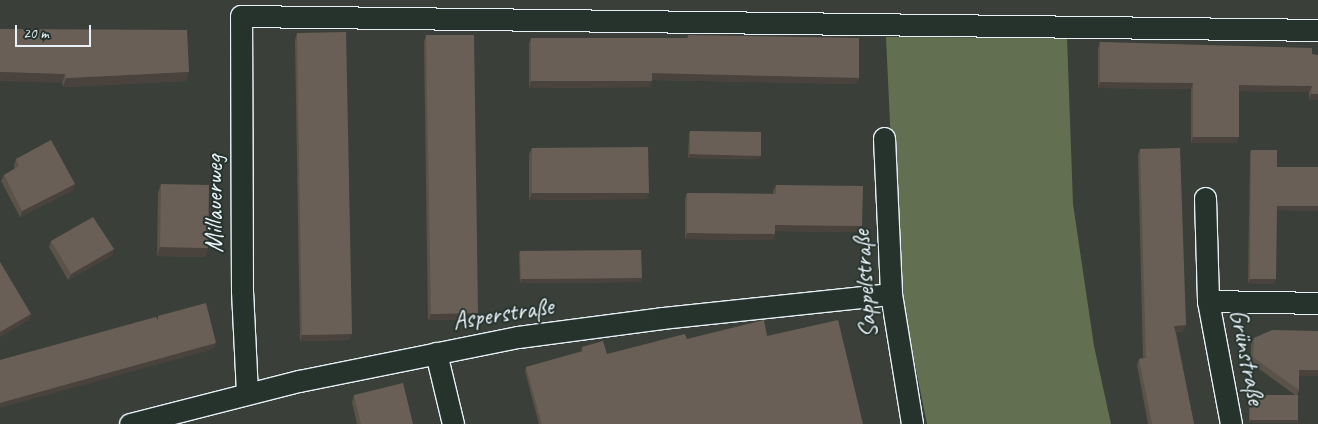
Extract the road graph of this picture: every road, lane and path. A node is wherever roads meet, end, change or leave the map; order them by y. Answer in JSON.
{"nodes":[{"id":1,"x":1318,"y":30,"type":"edge"},
{"id":2,"x":884,"y":138,"type":"dead end"},
{"id":3,"x":1205,"y":198,"type":"dead end"},
{"id":4,"x":891,"y":294,"type":"junction"},
{"id":5,"x":1208,"y":301,"type":"junction"},
{"id":6,"x":1318,"y":303,"type":"edge"},
{"id":7,"x":436,"y":353,"type":"junction"},
{"id":8,"x":247,"y":393,"type":"junction"},
{"id":9,"x":130,"y":424,"type":"edge"},
{"id":10,"x":453,"y":424,"type":"edge"},
{"id":11,"x":912,"y":424,"type":"edge"},
{"id":12,"x":1232,"y":424,"type":"edge"}],
"edges":[{"from":1,"to":8,"type":"street","name":"Millauerweg"},
{"from":2,"to":4,"type":"street","name":"Sappelstraße"},
{"from":3,"to":5,"type":"street","name":"Grünstraße"},
{"from":4,"to":7,"type":"street","name":"Asperstraße"},
{"from":4,"to":11,"type":"street","name":"Sappelstraße"},
{"from":5,"to":6,"type":"street","name":"Grünstraße"},
{"from":5,"to":12,"type":"street","name":"Grünstraße"},
{"from":7,"to":8,"type":"street","name":"Asperstraße"},
{"from":7,"to":10,"type":"street"},
{"from":8,"to":9,"type":"street","name":"Asperstraße"}]}
